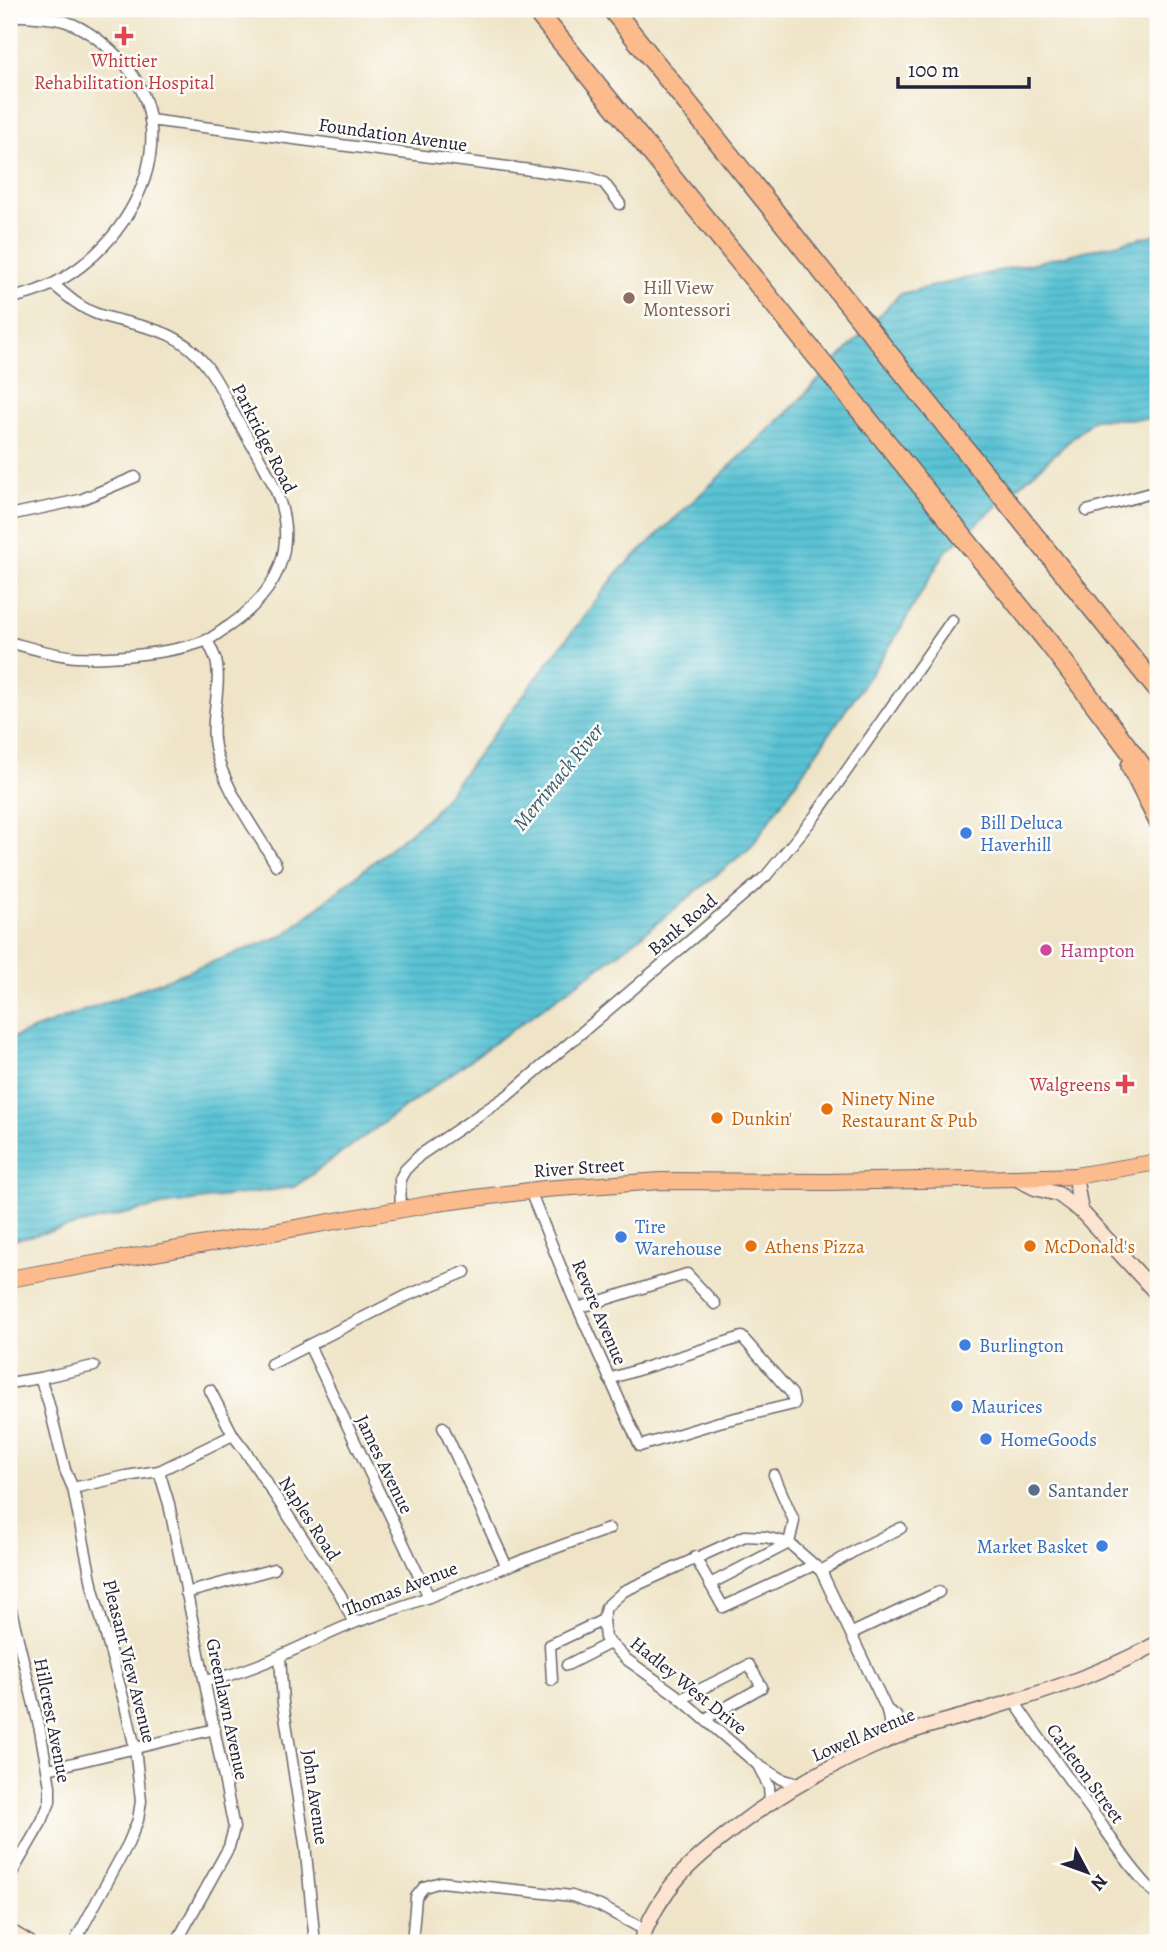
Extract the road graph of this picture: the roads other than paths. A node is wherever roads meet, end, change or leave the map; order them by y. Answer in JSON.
{"nodes":[{"id":1,"x":535,"y":9,"type":"edge"},
{"id":2,"x":612,"y":9,"type":"edge"},
{"id":3,"x":9,"y":15,"type":"edge"},
{"id":4,"x":150,"y":120,"type":"junction"},
{"id":5,"x":620,"y":204,"type":"dead end"},
{"id":6,"x":53,"y":285,"type":"junction"},
{"id":7,"x":9,"y":298,"type":"edge"},
{"id":8,"x":135,"y":477,"type":"dead end"},
{"id":9,"x":1158,"y":491,"type":"edge"},
{"id":10,"x":1087,"y":511,"type":"dead end"},
{"id":11,"x":9,"y":515,"type":"edge"},
{"id":12,"x":951,"y":620,"type":"dead end"},
{"id":13,"x":207,"y":640,"type":"junction"},
{"id":14,"x":9,"y":642,"type":"edge"},
{"id":15,"x":1158,"y":690,"type":"edge"},
{"id":16,"x":1108,"y":718,"type":"junction"},
{"id":17,"x":1158,"y":788,"type":"edge"},
{"id":18,"x":1158,"y":820,"type":"edge"},
{"id":19,"x":276,"y":865,"type":"dead end"},
{"id":20,"x":1158,"y":1162,"type":"edge"},
{"id":21,"x":1075,"y":1175,"type":"junction"},
{"id":22,"x":1015,"y":1178,"type":"junction"},
{"id":23,"x":530,"y":1191,"type":"junction"},
{"id":24,"x":401,"y":1210,"type":"junction"},
{"id":25,"x":1081,"y":1211,"type":"junction"},
{"id":26,"x":465,"y":1272,"type":"dead end"},
{"id":27,"x":9,"y":1279,"type":"edge"},
{"id":28,"x":1158,"y":1295,"type":"edge"},
{"id":29,"x":715,"y":1304,"type":"dead end"},
{"id":30,"x":578,"y":1308,"type":"junction"},
{"id":31,"x":309,"y":1345,"type":"junction"},
{"id":32,"x":271,"y":1364,"type":"dead end"},
{"id":33,"x":94,"y":1366,"type":"dead end"},
{"id":34,"x":40,"y":1378,"type":"junction"},
{"id":35,"x":609,"y":1379,"type":"junction"},
{"id":36,"x":9,"y":1383,"type":"edge"},
{"id":37,"x":210,"y":1390,"type":"dead end"},
{"id":38,"x":443,"y":1427,"type":"dead end"},
{"id":39,"x":233,"y":1435,"type":"junction"},
{"id":40,"x":159,"y":1471,"type":"junction"},
{"id":41,"x":774,"y":1475,"type":"dead end"},
{"id":42,"x":72,"y":1488,"type":"junction"},
{"id":43,"x":901,"y":1528,"type":"dead end"},
{"id":44,"x":609,"y":1529,"type":"dead end"},
{"id":45,"x":789,"y":1543,"type":"junction"},
{"id":46,"x":695,"y":1557,"type":"junction"},
{"id":47,"x":506,"y":1565,"type":"junction"},
{"id":48,"x":817,"y":1568,"type":"junction"},
{"id":49,"x":274,"y":1569,"type":"dead end"},
{"id":50,"x":710,"y":1584,"type":"junction"},
{"id":51,"x":939,"y":1592,"type":"dead end"},
{"id":52,"x":186,"y":1593,"type":"junction"},
{"id":53,"x":429,"y":1597,"type":"junction"},
{"id":54,"x":9,"y":1602,"type":"edge"},
{"id":55,"x":603,"y":1620,"type":"junction"},
{"id":56,"x":354,"y":1623,"type":"junction"},
{"id":57,"x":852,"y":1633,"type":"junction"},
{"id":58,"x":610,"y":1643,"type":"junction"},
{"id":59,"x":1158,"y":1643,"type":"edge"},
{"id":60,"x":280,"y":1656,"type":"junction"},
{"id":61,"x":567,"y":1665,"type":"dead end"},
{"id":62,"x":552,"y":1680,"type":"dead end"},
{"id":63,"x":205,"y":1681,"type":"junction"},
{"id":64,"x":681,"y":1699,"type":"junction"},
{"id":65,"x":1014,"y":1701,"type":"junction"},
{"id":66,"x":887,"y":1710,"type":"junction"},
{"id":67,"x":705,"y":1719,"type":"junction"},
{"id":68,"x":215,"y":1729,"type":"junction"},
{"id":69,"x":909,"y":1733,"type":"junction"},
{"id":70,"x":892,"y":1738,"type":"junction"},
{"id":71,"x":135,"y":1748,"type":"junction"},
{"id":72,"x":758,"y":1765,"type":"junction"},
{"id":73,"x":48,"y":1769,"type":"junction"},
{"id":74,"x":798,"y":1784,"type":"junction"},
{"id":75,"x":770,"y":1801,"type":"junction"},
{"id":76,"x":9,"y":1878,"type":"edge"},
{"id":77,"x":1158,"y":1896,"type":"edge"},
{"id":78,"x":9,"y":1931,"type":"edge"},
{"id":79,"x":643,"y":1937,"type":"edge"},
{"id":80,"x":29,"y":1943,"type":"edge"},
{"id":81,"x":74,"y":1943,"type":"edge"},
{"id":82,"x":176,"y":1943,"type":"edge"},
{"id":83,"x":315,"y":1943,"type":"edge"},
{"id":84,"x":412,"y":1943,"type":"edge"}],
"edges":[{"from":1,"to":16,"type":"highway"},
{"from":2,"to":15,"type":"highway"},
{"from":3,"to":4,"type":"street"},
{"from":4,"to":5,"type":"street","name":"Foundation Avenue"},
{"from":4,"to":6,"type":"street"},
{"from":6,"to":7,"type":"street"},
{"from":6,"to":13,"type":"street","name":"Parkridge Road"},
{"from":8,"to":11,"type":"street"},
{"from":9,"to":10,"type":"street"},
{"from":12,"to":24,"type":"street","name":"Bank Road"},
{"from":13,"to":14,"type":"street","name":"Parkridge Road"},
{"from":13,"to":19,"type":"street"},
{"from":16,"to":17,"type":"highway"},
{"from":16,"to":18,"type":"highway"},
{"from":20,"to":21,"type":"main road","name":"River Street"},
{"from":21,"to":22,"type":"main road","name":"River Street"},
{"from":21,"to":25,"type":"main road"},
{"from":22,"to":23,"type":"main road","name":"River Street"},
{"from":22,"to":25,"type":"main road"},
{"from":23,"to":24,"type":"main road","name":"River Street"},
{"from":23,"to":30,"type":"street","name":"Revere Avenue"},
{"from":24,"to":27,"type":"main road","name":"River Street"},
{"from":25,"to":28,"type":"main road"},
{"from":26,"to":31,"type":"street"},
{"from":29,"to":30,"type":"street"},
{"from":30,"to":35,"type":"street","name":"Revere Avenue"},
{"from":31,"to":32,"type":"street"},
{"from":31,"to":53,"type":"street","name":"James Avenue"},
{"from":33,"to":34,"type":"street"},
{"from":34,"to":36,"type":"street"},
{"from":34,"to":42,"type":"street","name":"Pleasant View Avenue"},
{"from":35,"to":35,"type":"street","name":"Revere Avenue"},
{"from":37,"to":39,"type":"street","name":"Naples Road"},
{"from":38,"to":47,"type":"street"},
{"from":39,"to":40,"type":"street"},
{"from":39,"to":56,"type":"street","name":"Naples Road"},
{"from":40,"to":42,"type":"street"},
{"from":40,"to":52,"type":"street","name":"Greenlawn Avenue"},
{"from":41,"to":45,"type":"street"},
{"from":42,"to":71,"type":"street","name":"Pleasant View Avenue"},
{"from":43,"to":48,"type":"street"},
{"from":44,"to":47,"type":"street","name":"Thomas Avenue"},
{"from":45,"to":46,"type":"street"},
{"from":45,"to":48,"type":"street"},
{"from":45,"to":50,"type":"street"},
{"from":46,"to":50,"type":"street"},
{"from":46,"to":55,"type":"street"},
{"from":47,"to":53,"type":"street","name":"Thomas Avenue"},
{"from":48,"to":50,"type":"street"},
{"from":48,"to":57,"type":"street"},
{"from":49,"to":52,"type":"street"},
{"from":51,"to":57,"type":"street"},
{"from":52,"to":63,"type":"street","name":"Greenlawn Avenue"},
{"from":53,"to":56,"type":"street","name":"Thomas Avenue"},
{"from":54,"to":73,"type":"street","name":"Hillcrest Avenue"},
{"from":55,"to":58,"type":"street","name":"Hadley West Drive"},
{"from":55,"to":62,"type":"street"},
{"from":56,"to":60,"type":"street","name":"Thomas Avenue"},
{"from":57,"to":66,"type":"street"},
{"from":58,"to":61,"type":"street"},
{"from":58,"to":64,"type":"street","name":"Hadley West Drive"},
{"from":59,"to":65,"type":"main road","name":"Lowell Avenue"},
{"from":60,"to":63,"type":"street","name":"Thomas Avenue"},
{"from":60,"to":83,"type":"street","name":"John Avenue"},
{"from":63,"to":68,"type":"street","name":"Greenlawn Avenue"},
{"from":64,"to":67,"type":"street","name":"Hadley West Drive"},
{"from":64,"to":67,"type":"street"},
{"from":65,"to":69,"type":"main road","name":"Lowell Avenue"},
{"from":65,"to":77,"type":"street","name":"Carleton Street"},
{"from":66,"to":69,"type":"street"},
{"from":66,"to":70,"type":"street"},
{"from":67,"to":72,"type":"street","name":"Hadley West Drive"},
{"from":68,"to":71,"type":"street"},
{"from":68,"to":82,"type":"street","name":"Greenlawn Avenue"},
{"from":69,"to":70,"type":"main road","name":"Lowell Avenue"},
{"from":70,"to":74,"type":"main road","name":"Lowell Avenue"},
{"from":71,"to":73,"type":"street"},
{"from":71,"to":81,"type":"street","name":"Pleasant View Avenue"},
{"from":72,"to":74,"type":"street","name":"Hadley West Drive"},
{"from":72,"to":75,"type":"street","name":"Hadley West Drive"},
{"from":73,"to":76,"type":"street","name":"Hillcrest Avenue"},
{"from":74,"to":75,"type":"main road","name":"Lowell Avenue"},
{"from":75,"to":79,"type":"main road","name":"Lowell Avenue"},
{"from":78,"to":80,"type":"main road"},
{"from":79,"to":84,"type":"street"}]}
